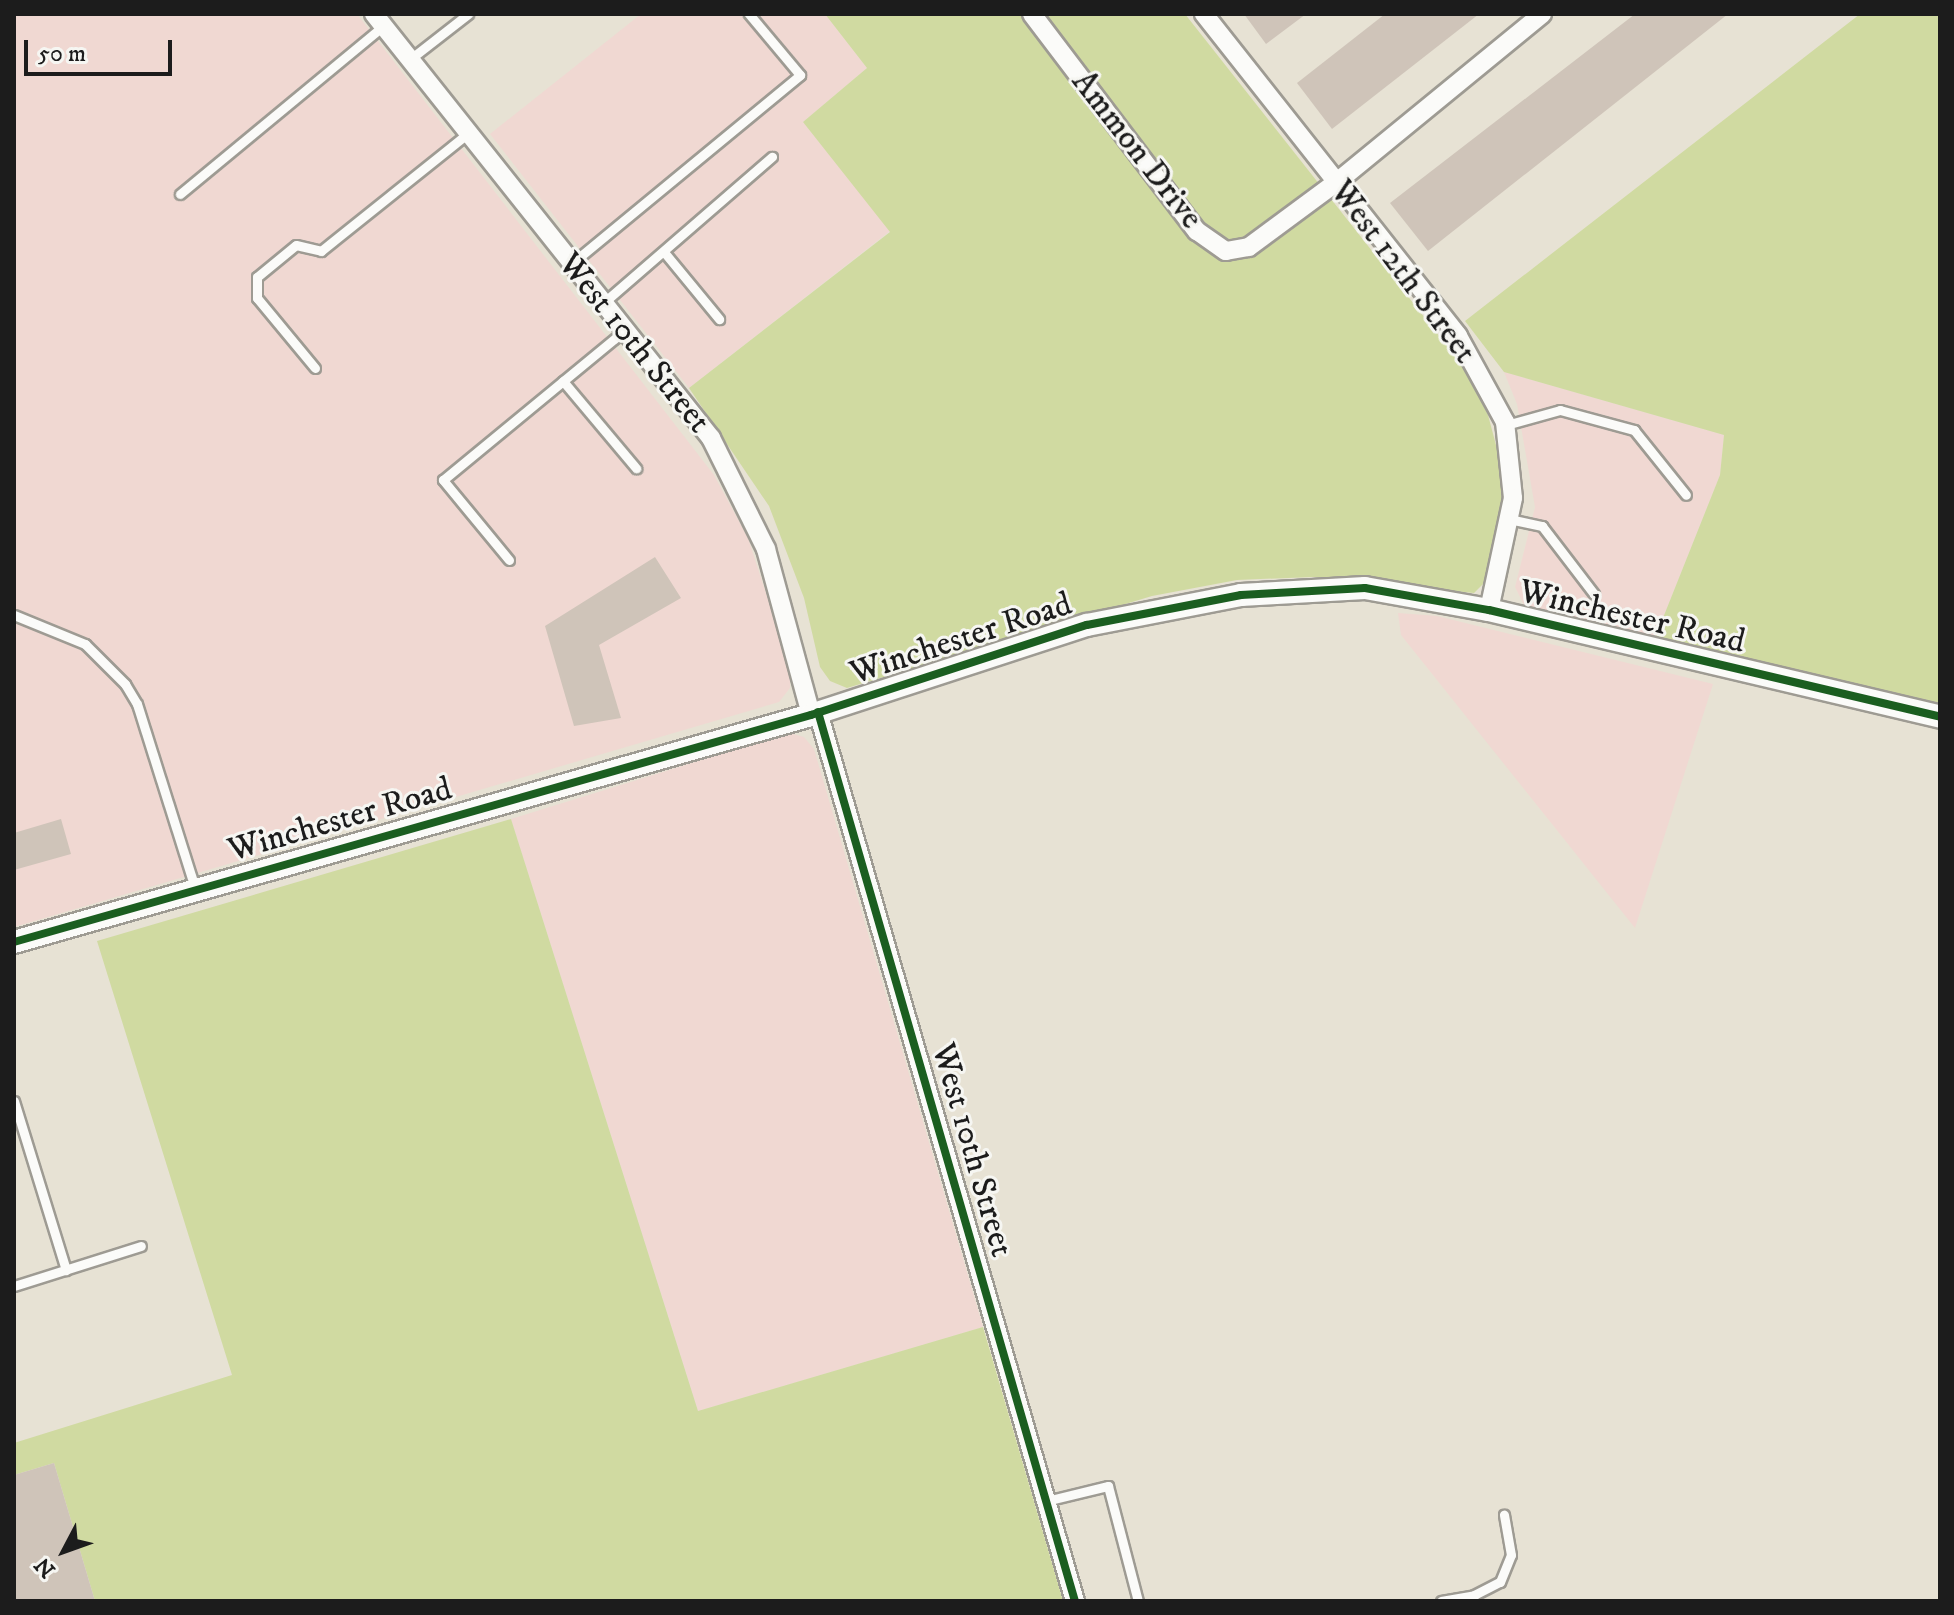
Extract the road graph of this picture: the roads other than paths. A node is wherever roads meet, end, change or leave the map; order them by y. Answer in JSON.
{"nodes":[{"id":1,"x":468,"y":14,"type":"edge"},
{"id":2,"x":749,"y":14,"type":"edge"},
{"id":3,"x":1032,"y":14,"type":"edge"},
{"id":4,"x":1204,"y":14,"type":"edge"},
{"id":5,"x":1542,"y":14,"type":"edge"},
{"id":6,"x":379,"y":20,"type":"edge"},
{"id":7,"x":409,"y":60,"type":"junction"},
{"id":8,"x":467,"y":134,"type":"junction"},
{"id":9,"x":772,"y":157,"type":"dead end"},
{"id":10,"x":1337,"y":182,"type":"junction"},
{"id":11,"x":180,"y":194,"type":"dead end"},
{"id":12,"x":664,"y":252,"type":"junction"},
{"id":13,"x":571,"y":264,"type":"junction"},
{"id":14,"x":602,"y":304,"type":"junction"},
{"id":15,"x":719,"y":319,"type":"dead end"},
{"id":16,"x":624,"y":331,"type":"junction"},
{"id":17,"x":315,"y":368,"type":"dead end"},
{"id":18,"x":563,"y":381,"type":"junction"},
{"id":19,"x":1506,"y":425,"type":"junction"},
{"id":20,"x":636,"y":468,"type":"dead end"},
{"id":21,"x":1686,"y":495,"type":"dead end"},
{"id":22,"x":1509,"y":519,"type":"junction"},
{"id":23,"x":509,"y":560,"type":"dead end"},
{"id":24,"x":1594,"y":594,"type":"dead end"},
{"id":25,"x":1489,"y":610,"type":"junction"},
{"id":26,"x":14,"y":615,"type":"edge"},
{"id":27,"x":814,"y":714,"type":"junction"},
{"id":28,"x":1940,"y":717,"type":"edge"},
{"id":29,"x":195,"y":888,"type":"junction"},
{"id":30,"x":14,"y":942,"type":"edge"},
{"id":31,"x":14,"y":1101,"type":"edge"},
{"id":32,"x":141,"y":1246,"type":"dead end"},
{"id":33,"x":66,"y":1270,"type":"junction"},
{"id":34,"x":14,"y":1286,"type":"edge"},
{"id":35,"x":1046,"y":1501,"type":"junction"},
{"id":36,"x":1504,"y":1515,"type":"dead end"},
{"id":37,"x":1075,"y":1601,"type":"edge"},
{"id":38,"x":1138,"y":1601,"type":"edge"},
{"id":39,"x":1441,"y":1601,"type":"edge"}],
"edges":[{"from":1,"to":7,"type":"lane"},
{"from":2,"to":13,"type":"lane"},
{"from":3,"to":10,"type":"street","name":"Ammon Drive"},
{"from":4,"to":10,"type":"street","name":"West 12th Street"},
{"from":5,"to":10,"type":"street","name":"Ammon Drive"},
{"from":6,"to":7,"type":"street","name":"West 10th Street"},
{"from":6,"to":11,"type":"lane"},
{"from":7,"to":8,"type":"street","name":"West 10th Street"},
{"from":8,"to":13,"type":"street","name":"West 10th Street"},
{"from":8,"to":17,"type":"lane"},
{"from":9,"to":12,"type":"lane"},
{"from":10,"to":19,"type":"street","name":"West 12th Street"},
{"from":12,"to":14,"type":"lane"},
{"from":12,"to":15,"type":"lane"},
{"from":13,"to":14,"type":"street","name":"West 10th Street"},
{"from":14,"to":16,"type":"street","name":"West 10th Street"},
{"from":16,"to":18,"type":"lane"},
{"from":16,"to":27,"type":"street","name":"West 10th Street"},
{"from":18,"to":20,"type":"lane"},
{"from":18,"to":23,"type":"lane"},
{"from":19,"to":21,"type":"lane"},
{"from":19,"to":22,"type":"street","name":"West 12th Street"},
{"from":22,"to":24,"type":"lane"},
{"from":22,"to":25,"type":"street","name":"West 12th Street"},
{"from":25,"to":27,"type":"street","name":"Winchester Road"},
{"from":25,"to":28,"type":"street","name":"Winchester Road"},
{"from":26,"to":29,"type":"lane"},
{"from":27,"to":29,"type":"street","name":"Winchester Road"},
{"from":27,"to":35,"type":"street","name":"West 10th Street"},
{"from":29,"to":30,"type":"street","name":"Winchester Road"},
{"from":31,"to":33,"type":"lane"},
{"from":32,"to":33,"type":"lane"},
{"from":33,"to":34,"type":"lane"},
{"from":35,"to":37,"type":"street","name":"West 10th Street"},
{"from":35,"to":38,"type":"lane"},
{"from":36,"to":39,"type":"lane"}]}
